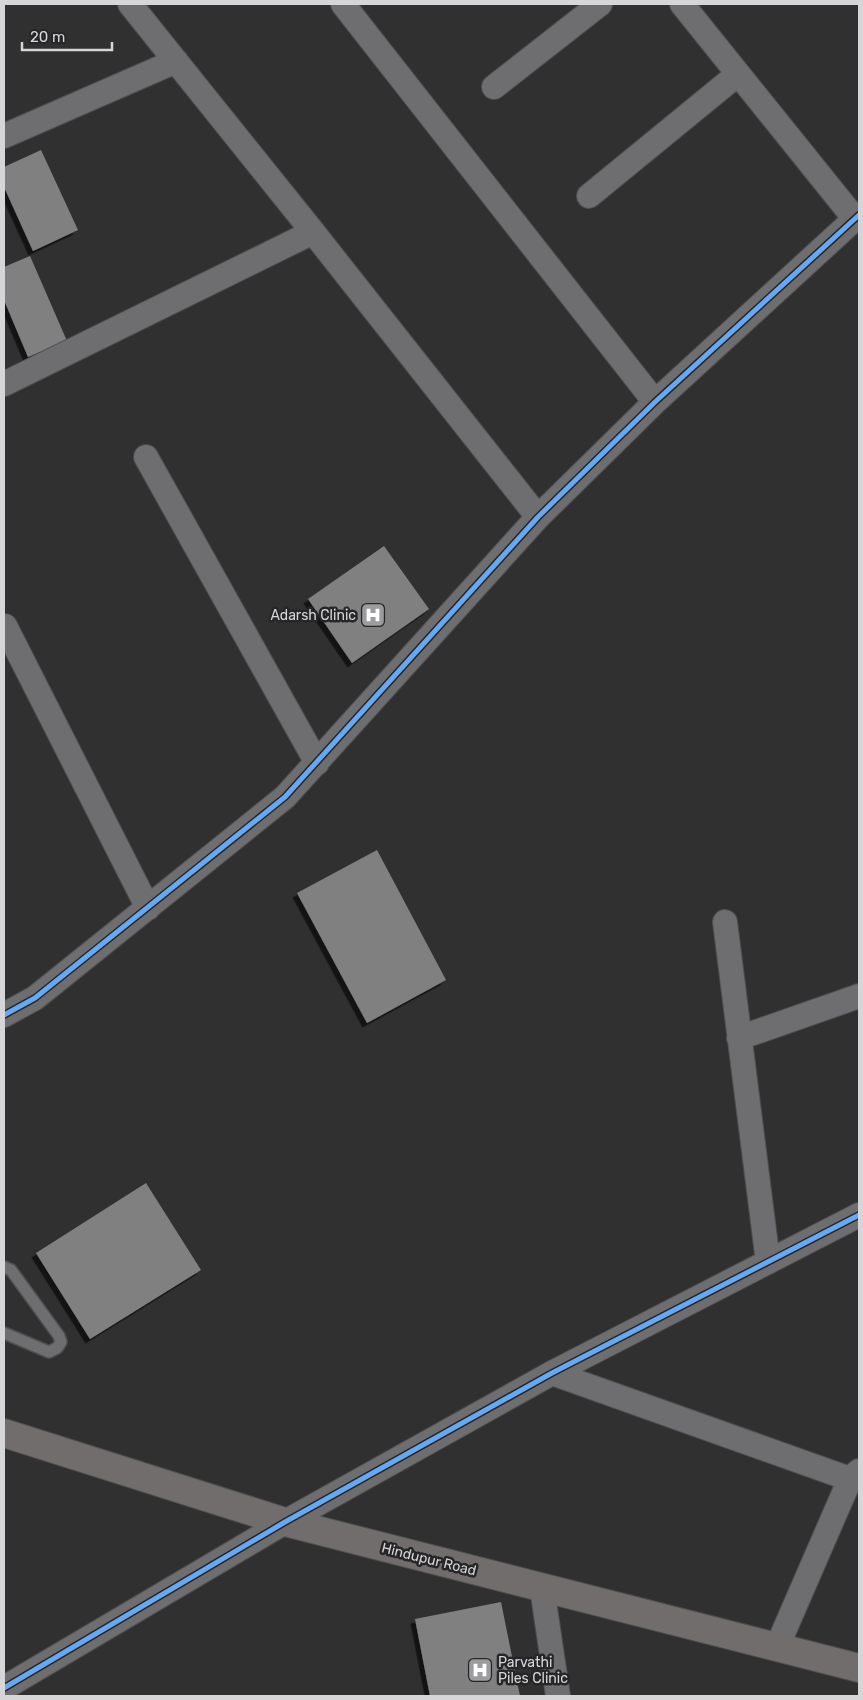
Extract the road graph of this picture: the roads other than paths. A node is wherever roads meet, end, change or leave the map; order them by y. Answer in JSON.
{"nodes":[{"id":1,"x":130,"y":4,"type":"edge"},
{"id":2,"x":343,"y":4,"type":"edge"},
{"id":3,"x":600,"y":4,"type":"edge"},
{"id":4,"x":682,"y":4,"type":"edge"},
{"id":5,"x":176,"y":61,"type":"junction"},
{"id":6,"x":738,"y":74,"type":"junction"},
{"id":7,"x":494,"y":87,"type":"dead end"},
{"id":8,"x":4,"y":136,"type":"edge"},
{"id":9,"x":589,"y":196,"type":"dead end"},
{"id":10,"x":857,"y":217,"type":"edge"},
{"id":11,"x":313,"y":232,"type":"junction"},
{"id":12,"x":4,"y":384,"type":"edge"},
{"id":13,"x":655,"y":402,"type":"junction"},
{"id":14,"x":146,"y":457,"type":"dead end"},
{"id":15,"x":538,"y":517,"type":"junction"},
{"id":16,"x":5,"y":626,"type":"dead end"},
{"id":17,"x":317,"y":763,"type":"junction"},
{"id":18,"x":148,"y":908,"type":"junction"},
{"id":19,"x":725,"y":922,"type":"dead end"},
{"id":20,"x":859,"y":996,"type":"edge"},
{"id":21,"x":4,"y":1015,"type":"edge"},
{"id":22,"x":740,"y":1038,"type":"junction"},
{"id":23,"x":859,"y":1215,"type":"edge"},
{"id":24,"x":768,"y":1262,"type":"junction"},
{"id":25,"x":4,"y":1268,"type":"edge"},
{"id":26,"x":4,"y":1333,"type":"edge"},
{"id":27,"x":552,"y":1373,"type":"junction"},
{"id":28,"x":4,"y":1433,"type":"edge"},
{"id":29,"x":855,"y":1475,"type":"edge"},
{"id":30,"x":285,"y":1522,"type":"junction"},
{"id":31,"x":542,"y":1588,"type":"junction"},
{"id":32,"x":777,"y":1647,"type":"junction"},
{"id":33,"x":859,"y":1668,"type":"edge"},
{"id":34,"x":4,"y":1688,"type":"edge"},
{"id":35,"x":558,"y":1696,"type":"edge"}],
"edges":[{"from":1,"to":5,"type":"street"},
{"from":2,"to":13,"type":"street"},
{"from":3,"to":7,"type":"street"},
{"from":4,"to":6,"type":"street"},
{"from":5,"to":8,"type":"street"},
{"from":5,"to":11,"type":"street"},
{"from":6,"to":9,"type":"street"},
{"from":6,"to":10,"type":"street"},
{"from":10,"to":13,"type":"street"},
{"from":11,"to":12,"type":"street"},
{"from":11,"to":15,"type":"street"},
{"from":13,"to":15,"type":"street"},
{"from":14,"to":17,"type":"street"},
{"from":15,"to":17,"type":"street"},
{"from":16,"to":18,"type":"street"},
{"from":17,"to":18,"type":"street"},
{"from":18,"to":21,"type":"street"},
{"from":19,"to":22,"type":"street"},
{"from":20,"to":22,"type":"street"},
{"from":22,"to":24,"type":"street"},
{"from":23,"to":24,"type":"street"},
{"from":24,"to":27,"type":"street"},
{"from":25,"to":26,"type":"lane"},
{"from":27,"to":29,"type":"street"},
{"from":27,"to":30,"type":"street"},
{"from":28,"to":30,"type":"street","name":"Hindupur Road"},
{"from":29,"to":32,"type":"street"},
{"from":30,"to":31,"type":"street","name":"Hindupur Road"},
{"from":30,"to":34,"type":"street"},
{"from":31,"to":32,"type":"street","name":"Hindupur Road"},
{"from":31,"to":35,"type":"street"},
{"from":32,"to":33,"type":"street","name":"Hindupur Road"}]}
